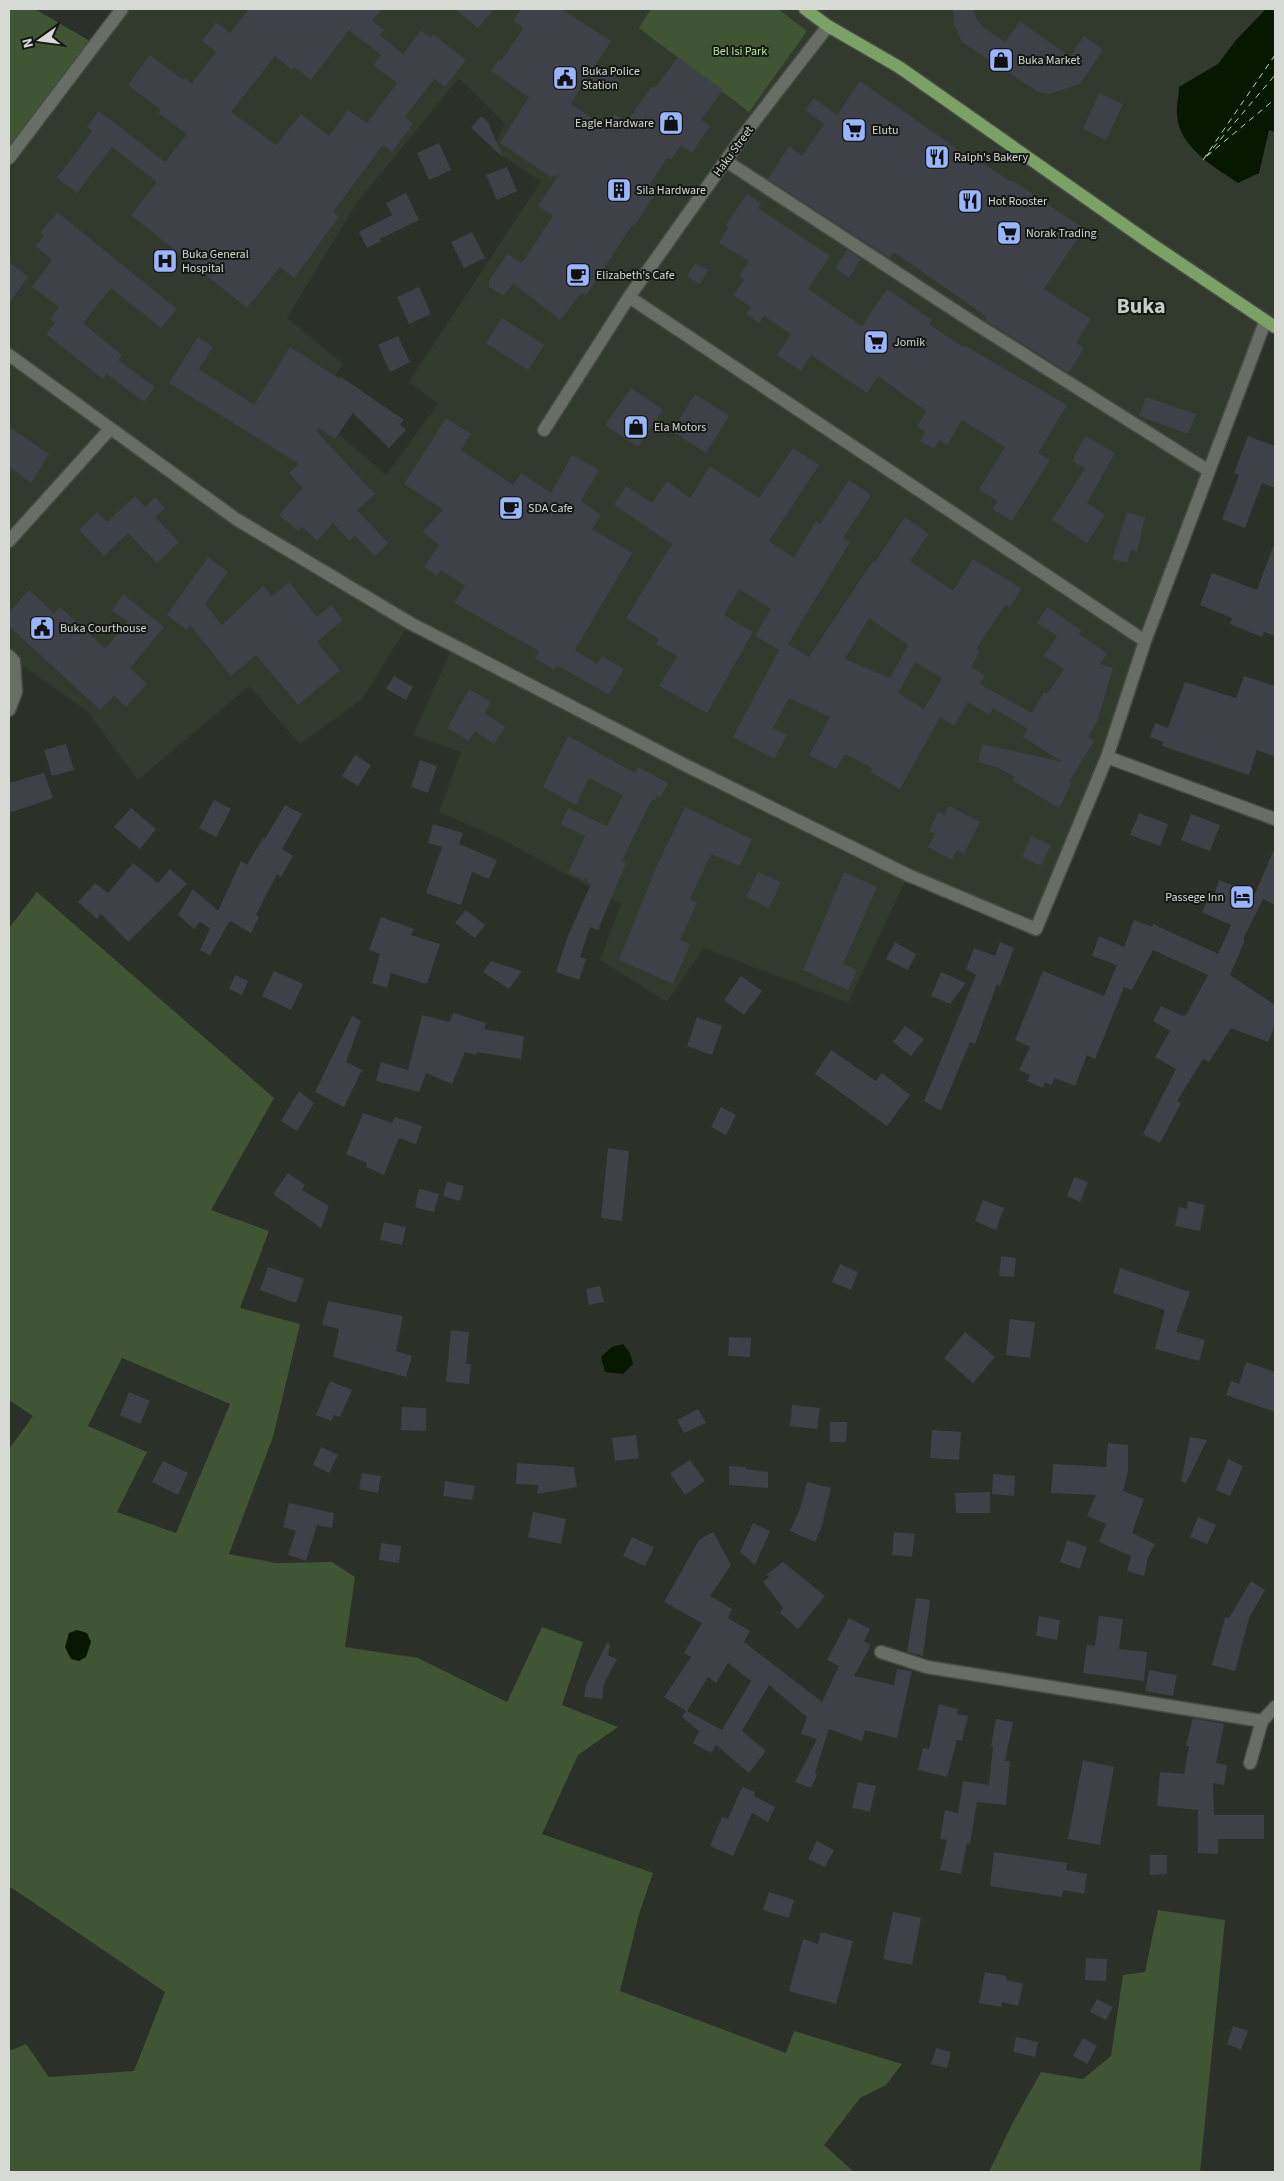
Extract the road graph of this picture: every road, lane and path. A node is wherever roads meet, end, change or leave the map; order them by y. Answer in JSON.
{"nodes":[{"id":1,"x":122,"y":9,"type":"edge"},
{"id":2,"x":805,"y":9,"type":"edge"},
{"id":3,"x":828,"y":26,"type":"junction"},
{"id":4,"x":9,"y":158,"type":"edge"},
{"id":5,"x":726,"y":161,"type":"junction"},
{"id":6,"x":629,"y":297,"type":"junction"},
{"id":7,"x":1270,"y":324,"type":"edge"},
{"id":8,"x":9,"y":355,"type":"edge"},
{"id":9,"x":110,"y":429,"type":"junction"},
{"id":10,"x":544,"y":430,"type":"dead end"},
{"id":11,"x":1209,"y":471,"type":"junction"},
{"id":12,"x":9,"y":541,"type":"edge"},
{"id":13,"x":1145,"y":641,"type":"junction"},
{"id":14,"x":9,"y":656,"type":"edge"},
{"id":15,"x":9,"y":710,"type":"edge"},
{"id":16,"x":1107,"y":758,"type":"junction"},
{"id":17,"x":1275,"y":819,"type":"edge"},
{"id":18,"x":881,"y":1652,"type":"dead end"},
{"id":19,"x":1275,"y":1707,"type":"edge"},
{"id":20,"x":1262,"y":1721,"type":"junction"},
{"id":21,"x":1250,"y":1763,"type":"dead end"}],
"edges":[{"from":1,"to":4,"type":"street"},
{"from":2,"to":3,"type":"main road"},
{"from":3,"to":5,"type":"street","name":"Haku Street"},
{"from":3,"to":7,"type":"main road"},
{"from":5,"to":6,"type":"street","name":"Haku Street"},
{"from":5,"to":11,"type":"street"},
{"from":6,"to":10,"type":"street","name":"Haku Street"},
{"from":6,"to":13,"type":"street"},
{"from":7,"to":11,"type":"street"},
{"from":8,"to":9,"type":"street"},
{"from":9,"to":12,"type":"street"},
{"from":9,"to":16,"type":"street"},
{"from":11,"to":13,"type":"street"},
{"from":13,"to":16,"type":"street"},
{"from":14,"to":15,"type":"street"},
{"from":16,"to":17,"type":"street"},
{"from":18,"to":20,"type":"street"},
{"from":19,"to":20,"type":"street"},
{"from":20,"to":21,"type":"street"}]}
